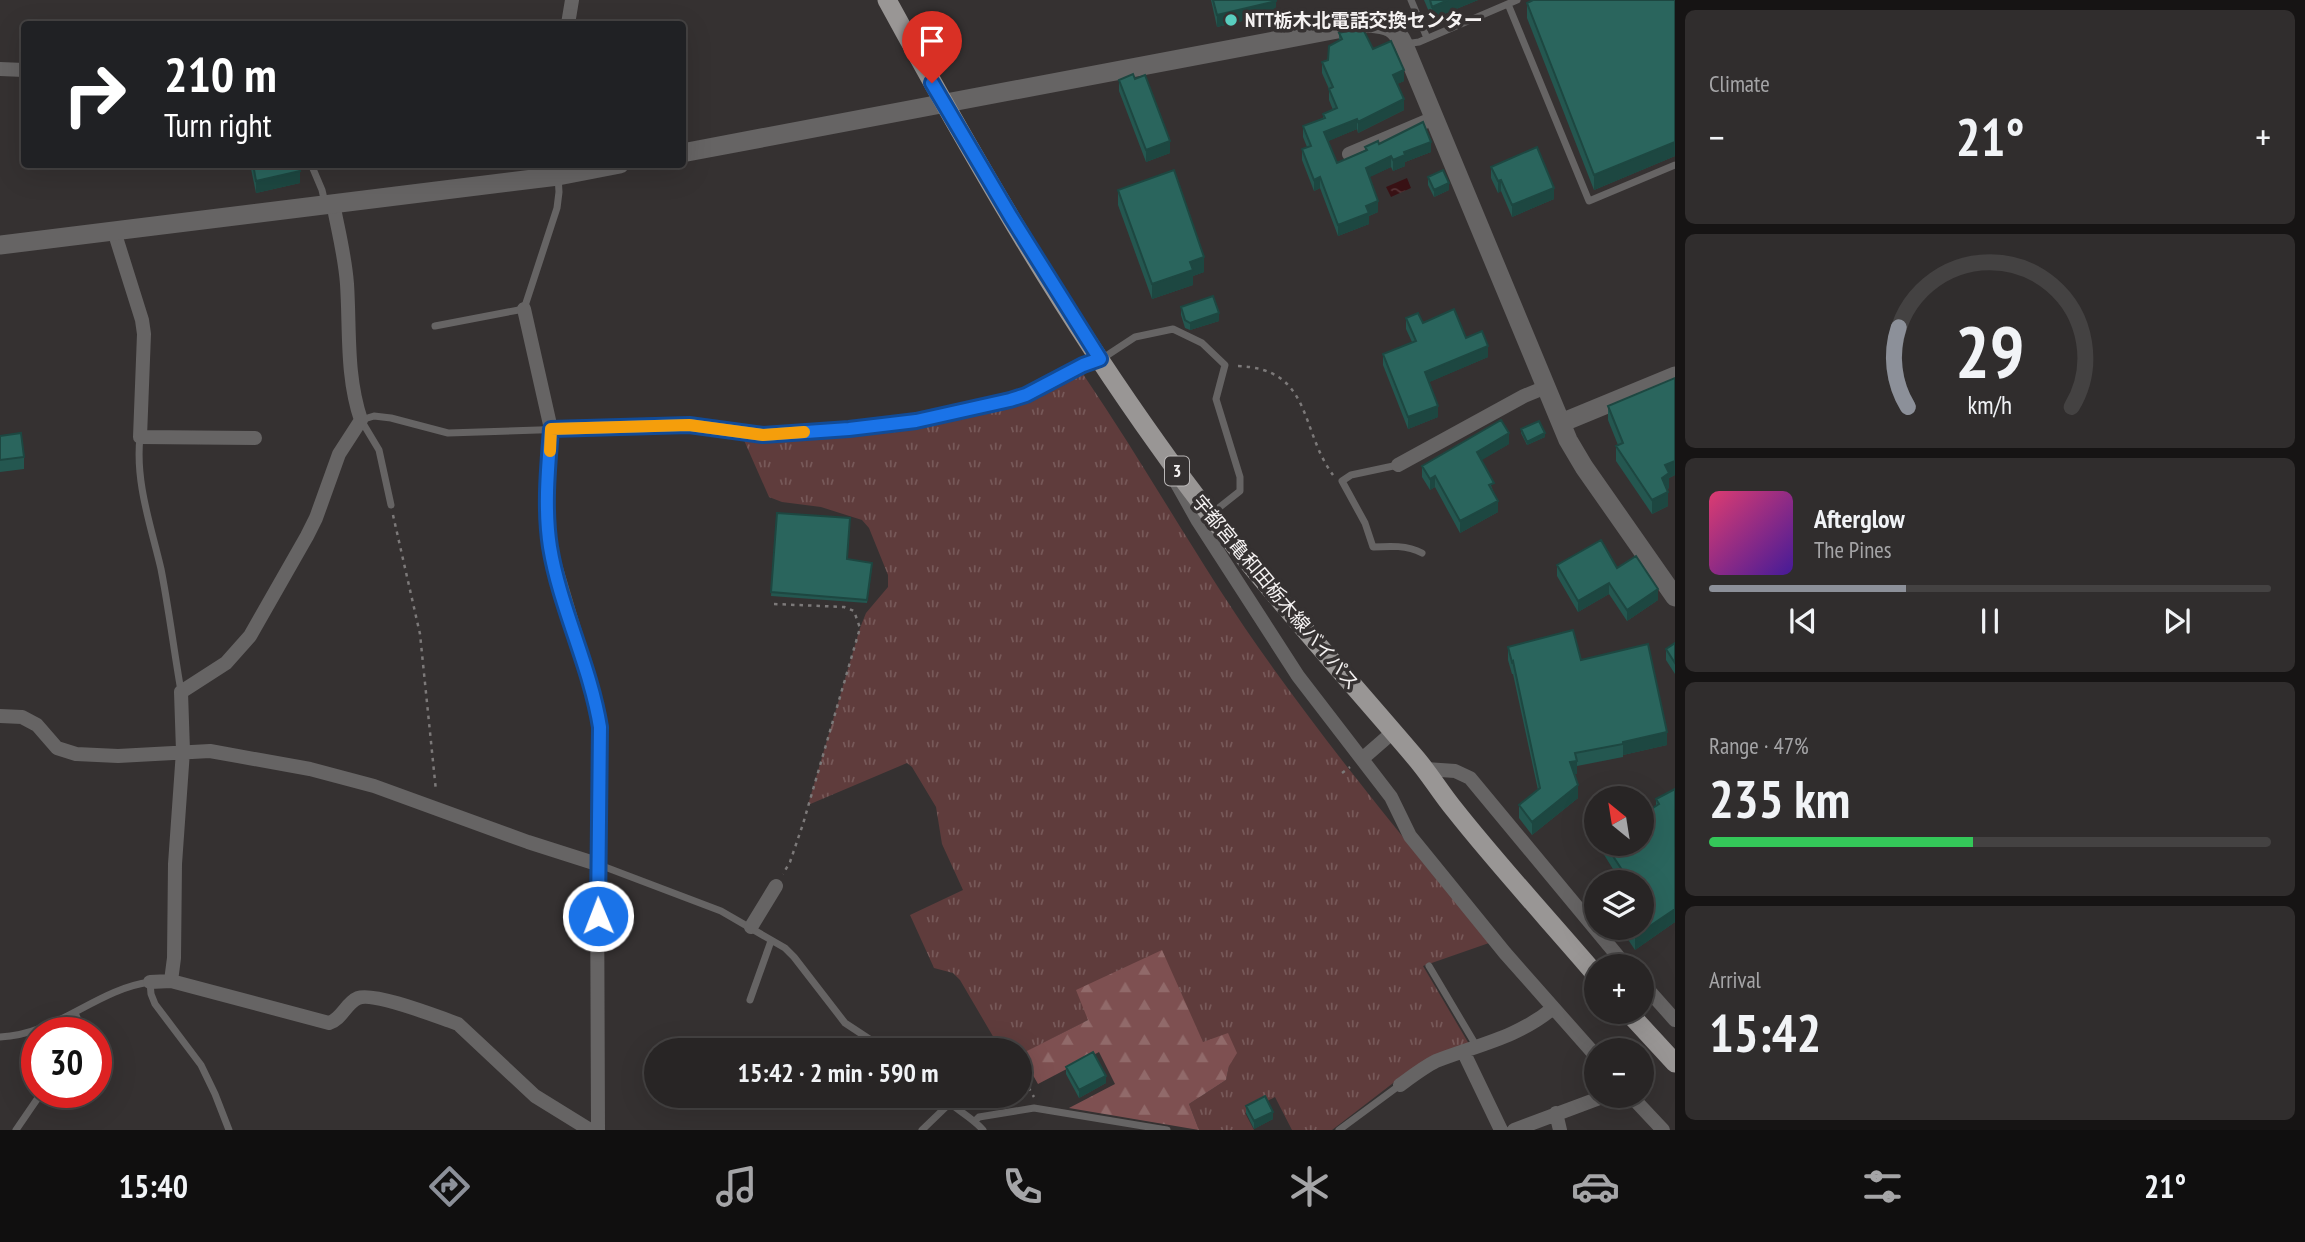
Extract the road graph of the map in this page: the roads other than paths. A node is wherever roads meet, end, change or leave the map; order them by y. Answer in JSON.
{"nodes":[{"id":1,"x":572,"y":0,"type":"edge"},
{"id":2,"x":887,"y":0,"type":"edge"},
{"id":3,"x":1411,"y":0,"type":"edge"},
{"id":4,"x":1517,"y":0,"type":"edge"},
{"id":5,"x":1508,"y":4,"type":"junction"},
{"id":6,"x":568,"y":21,"type":"edge"},
{"id":7,"x":1427,"y":38,"type":"junction"},
{"id":8,"x":1404,"y":45,"type":"junction"},
{"id":9,"x":0,"y":69,"type":"edge"},
{"id":10,"x":21,"y":69,"type":"edge"},
{"id":11,"x":944,"y":104,"type":"junction"},
{"id":12,"x":1434,"y":118,"type":"junction"},
{"id":13,"x":686,"y":152,"type":"edge"},
{"id":14,"x":1349,"y":154,"type":"edge"},
{"id":15,"x":1675,"y":165,"type":"edge"},
{"id":16,"x":313,"y":168,"type":"edge"},
{"id":17,"x":579,"y":168,"type":"edge"},
{"id":18,"x":558,"y":170,"type":"edge"},
{"id":19,"x":329,"y":204,"type":"junction"},
{"id":20,"x":114,"y":231,"type":"junction"},
{"id":21,"x":0,"y":246,"type":"edge"},
{"id":22,"x":524,"y":309,"type":"junction"},
{"id":23,"x":435,"y":326,"type":"dead end"},
{"id":24,"x":1100,"y":359,"type":"junction"},
{"id":25,"x":1675,"y":376,"type":"edge"},
{"id":26,"x":1546,"y":387,"type":"junction"},
{"id":27,"x":361,"y":420,"type":"junction"},
{"id":28,"x":1561,"y":423,"type":"junction"},
{"id":29,"x":551,"y":429,"type":"junction"},
{"id":30,"x":140,"y":437,"type":"junction"},
{"id":31,"x":255,"y":438,"type":"dead end"},
{"id":32,"x":1159,"y":447,"type":"junction"},
{"id":33,"x":1398,"y":465,"type":"joint"},
{"id":34,"x":391,"y":505,"type":"road end"},
{"id":35,"x":1211,"y":514,"type":"junction"},
{"id":36,"x":1422,"y":553,"type":"dead end"},
{"id":37,"x":1675,"y":597,"type":"edge"},
{"id":38,"x":181,"y":692,"type":"junction"},
{"id":39,"x":0,"y":716,"type":"edge"},
{"id":40,"x":1394,"y":732,"type":"junction"},
{"id":41,"x":183,"y":751,"type":"junction"},
{"id":42,"x":1362,"y":759,"type":"junction"},
{"id":43,"x":1426,"y":769,"type":"junction"},
{"id":44,"x":597,"y":864,"type":"junction"},
{"id":45,"x":776,"y":886,"type":"road end"},
{"id":46,"x":751,"y":927,"type":"junction"},
{"id":47,"x":771,"y":941,"type":"junction"},
{"id":48,"x":1616,"y":954,"type":"edge"},
{"id":49,"x":1584,"y":961,"type":"edge"},
{"id":50,"x":1429,"y":966,"type":"dead end"},
{"id":51,"x":171,"y":981,"type":"junction"},
{"id":52,"x":150,"y":982,"type":"junction"},
{"id":53,"x":1654,"y":995,"type":"edge"},
{"id":54,"x":750,"y":1000,"type":"dead end"},
{"id":55,"x":1553,"y":1008,"type":"junction"},
{"id":56,"x":75,"y":1013,"type":"junction"},
{"id":57,"x":1673,"y":1014,"type":"edge"},
{"id":58,"x":77,"y":1017,"type":"edge"},
{"id":59,"x":1639,"y":1024,"type":"edge"},
{"id":60,"x":0,"y":1037,"type":"edge"},
{"id":61,"x":868,"y":1038,"type":"edge"},
{"id":62,"x":1584,"y":1043,"type":"edge"},
{"id":63,"x":1471,"y":1051,"type":"junction"},
{"id":64,"x":1675,"y":1063,"type":"edge"},
{"id":65,"x":1400,"y":1084,"type":"joint"},
{"id":66,"x":1584,"y":1103,"type":"edge"},
{"id":67,"x":31,"y":1108,"type":"edge"},
{"id":68,"x":945,"y":1108,"type":"edge"},
{"id":69,"x":955,"y":1108,"type":"edge"},
{"id":70,"x":1642,"y":1108,"type":"edge"},
{"id":71,"x":1556,"y":1113,"type":"junction"},
{"id":72,"x":975,"y":1121,"type":"junction"},
{"id":73,"x":1350,"y":1122,"type":"junction"},
{"id":74,"x":1356,"y":1129,"type":"edge"},
{"id":75,"x":16,"y":1130,"type":"edge"},
{"id":76,"x":229,"y":1130,"type":"edge"},
{"id":77,"x":590,"y":1130,"type":"edge"},
{"id":78,"x":598,"y":1130,"type":"edge"},
{"id":79,"x":922,"y":1130,"type":"edge"},
{"id":80,"x":983,"y":1130,"type":"edge"},
{"id":81,"x":1167,"y":1130,"type":"edge"},
{"id":82,"x":1339,"y":1130,"type":"edge"},
{"id":83,"x":1501,"y":1130,"type":"edge"},
{"id":84,"x":1514,"y":1130,"type":"edge"},
{"id":85,"x":1560,"y":1130,"type":"edge"},
{"id":86,"x":1663,"y":1130,"type":"edge"}],
"edges":[{"from":1,"to":6,"type":"street"},
{"from":2,"to":11,"type":"main road","name":"宇都宮亀和田栃木線バイパス","number":"3"},
{"from":3,"to":7,"type":"lane"},
{"from":4,"to":5,"type":"lane"},
{"from":5,"to":7,"type":"lane"},
{"from":5,"to":15,"type":"lane"},
{"from":7,"to":8,"type":"lane"},
{"from":8,"to":11,"type":"street"},
{"from":8,"to":12,"type":"street"},
{"from":9,"to":10,"type":"street"},
{"from":11,"to":13,"type":"street"},
{"from":11,"to":24,"type":"main road","name":"宇都宮亀和田栃木線バイパス","number":"3"},
{"from":12,"to":14,"type":"street"},
{"from":12,"to":26,"type":"street"},
{"from":16,"to":19,"type":"lane"},
{"from":17,"to":18,"type":"street"},
{"from":18,"to":19,"type":"street"},
{"from":18,"to":22,"type":"lane"},
{"from":19,"to":20,"type":"street"},
{"from":19,"to":27,"type":"street"},
{"from":20,"to":21,"type":"street"},
{"from":20,"to":30,"type":"street"},
{"from":22,"to":23,"type":"lane"},
{"from":22,"to":29,"type":"street"},
{"from":24,"to":29,"type":"lane"},
{"from":24,"to":32,"type":"main road","name":"宇都宮亀和田栃木線バイパス","number":"3"},
{"from":24,"to":35,"type":"lane"},
{"from":25,"to":28,"type":"street"},
{"from":26,"to":28,"type":"street"},
{"from":26,"to":33,"type":"street"},
{"from":27,"to":29,"type":"lane"},
{"from":27,"to":34,"type":"lane"},
{"from":27,"to":38,"type":"street"},
{"from":28,"to":37,"type":"street"},
{"from":29,"to":44,"type":"street"},
{"from":30,"to":31,"type":"street"},
{"from":30,"to":38,"type":"lane"},
{"from":32,"to":35,"type":"main road","name":"宇都宮亀和田栃木線バイパス","number":"3"},
{"from":32,"to":42,"type":"street"},
{"from":33,"to":36,"type":"lane"},
{"from":35,"to":40,"type":"main road","name":"宇都宮亀和田栃木線バイパス","number":"3"},
{"from":38,"to":41,"type":"street"},
{"from":39,"to":41,"type":"street"},
{"from":40,"to":42,"type":"street"},
{"from":40,"to":43,"type":"main road","name":"宇都宮亀和田栃木線バイパス","number":"3"},
{"from":41,"to":44,"type":"street"},
{"from":41,"to":51,"type":"street"},
{"from":42,"to":55,"type":"street"},
{"from":43,"to":48,"type":"street"},
{"from":43,"to":49,"type":"main road","name":"宇都宮亀和田栃木線バイパス","number":"3"},
{"from":44,"to":46,"type":"lane"},
{"from":44,"to":78,"type":"street"},
{"from":45,"to":46,"type":"street"},
{"from":46,"to":47,"type":"lane"},
{"from":47,"to":54,"type":"lane"},
{"from":47,"to":61,"type":"lane"},
{"from":50,"to":63,"type":"lane"},
{"from":51,"to":52,"type":"street"},
{"from":51,"to":77,"type":"street"},
{"from":52,"to":56,"type":"lane"},
{"from":52,"to":76,"type":"lane"},
{"from":53,"to":57,"type":"street"},
{"from":55,"to":62,"type":"street"},
{"from":55,"to":63,"type":"street"},
{"from":56,"to":58,"type":"lane"},
{"from":56,"to":60,"type":"lane"},
{"from":59,"to":64,"type":"main road","bridge":true},
{"from":63,"to":65,"type":"street"},
{"from":63,"to":83,"type":"street"},
{"from":65,"to":73,"type":"lane"},
{"from":66,"to":71,"type":"street"},
{"from":67,"to":75,"type":"lane"},
{"from":68,"to":79,"type":"lane"},
{"from":69,"to":72,"type":"lane"},
{"from":70,"to":86,"type":"street"},
{"from":71,"to":84,"type":"street"},
{"from":71,"to":85,"type":"street"},
{"from":72,"to":80,"type":"lane"},
{"from":72,"to":81,"type":"lane"},
{"from":73,"to":74,"type":"lane"},
{"from":73,"to":82,"type":"lane"}]}
